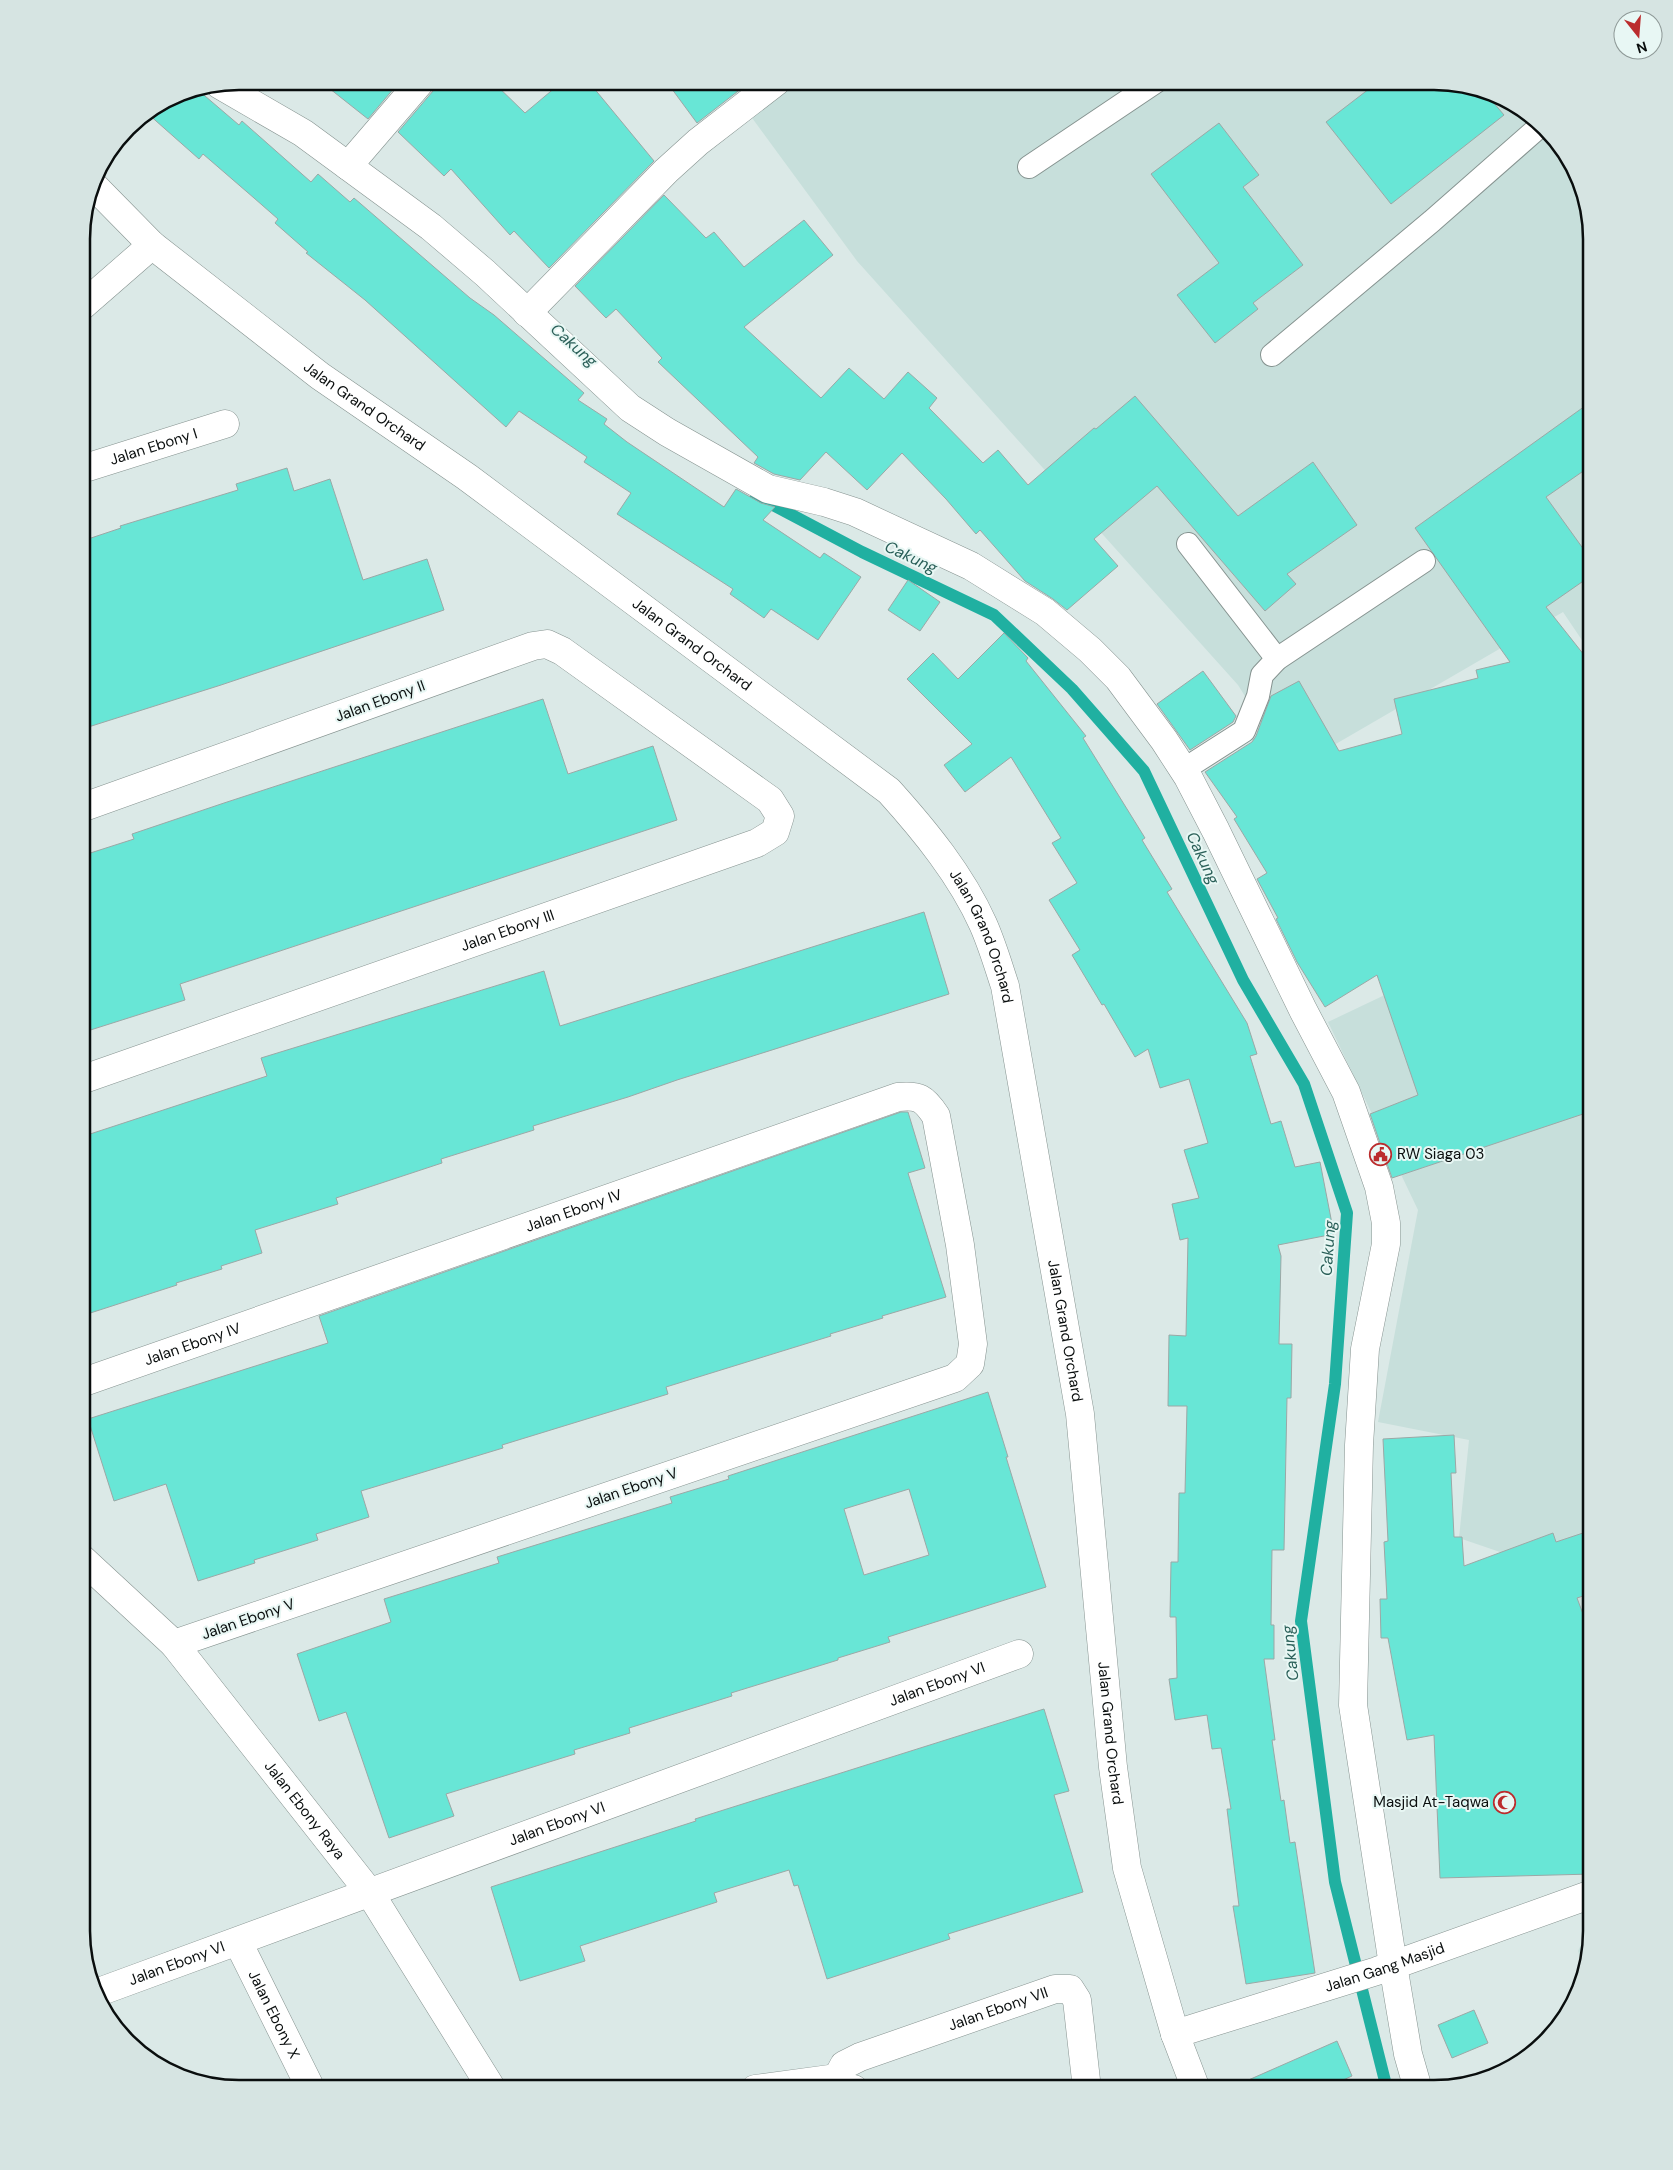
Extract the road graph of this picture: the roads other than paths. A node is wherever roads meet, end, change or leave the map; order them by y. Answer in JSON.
{"nodes":[{"id":1,"x":229,"y":90,"type":"edge"},
{"id":2,"x":413,"y":90,"type":"edge"},
{"id":3,"x":765,"y":90,"type":"edge"},
{"id":4,"x":1145,"y":90,"type":"edge"},
{"id":5,"x":1535,"y":130,"type":"edge"},
{"id":6,"x":348,"y":166,"type":"junction"},
{"id":7,"x":1029,"y":167,"type":"dead end"},
{"id":8,"x":98,"y":190,"type":"edge"},
{"id":9,"x":152,"y":244,"type":"junction"},
{"id":10,"x":90,"y":299,"type":"edge"},
{"id":11,"x":528,"y":313,"type":"junction"},
{"id":12,"x":1272,"y":355,"type":"dead end"},
{"id":13,"x":225,"y":424,"type":"dead end"},
{"id":14,"x":90,"y":466,"type":"edge"},
{"id":15,"x":1188,"y":544,"type":"dead end"},
{"id":16,"x":1424,"y":561,"type":"dead end"},
{"id":17,"x":1277,"y":659,"type":"junction"},
{"id":18,"x":663,"y":724,"type":"joint"},
{"id":19,"x":1183,"y":770,"type":"junction"},
{"id":20,"x":90,"y":805,"type":"edge"},
{"id":21,"x":90,"y":1077,"type":"edge"},
{"id":22,"x":960,"y":1245,"type":"joint"},
{"id":23,"x":90,"y":1380,"type":"edge"},
{"id":24,"x":90,"y":1566,"type":"edge"},
{"id":25,"x":174,"y":1644,"type":"junction"},
{"id":26,"x":1019,"y":1654,"type":"dead end"},
{"id":27,"x":370,"y":1893,"type":"junction"},
{"id":28,"x":1583,"y":1897,"type":"edge"},
{"id":29,"x":238,"y":1942,"type":"junction"},
{"id":30,"x":1385,"y":1968,"type":"junction"},
{"id":31,"x":102,"y":1991,"type":"edge"},
{"id":32,"x":1175,"y":2034,"type":"junction"},
{"id":33,"x":307,"y":2080,"type":"edge"},
{"id":34,"x":486,"y":2080,"type":"edge"},
{"id":35,"x":845,"y":2080,"type":"edge"},
{"id":36,"x":1086,"y":2080,"type":"edge"},
{"id":37,"x":1193,"y":2080,"type":"edge"},
{"id":38,"x":1415,"y":2080,"type":"edge"}],
"edges":[{"from":1,"to":6,"type":"street"},
{"from":2,"to":6,"type":"street"},
{"from":3,"to":11,"type":"street"},
{"from":4,"to":7,"type":"lane"},
{"from":5,"to":12,"type":"lane"},
{"from":6,"to":11,"type":"street"},
{"from":8,"to":9,"type":"street","name":"Jalan Grand Orchard"},
{"from":9,"to":10,"type":"street"},
{"from":9,"to":32,"type":"street","name":"Jalan Grand Orchard"},
{"from":11,"to":19,"type":"street"},
{"from":13,"to":14,"type":"street","name":"Jalan Ebony I"},
{"from":15,"to":17,"type":"lane"},
{"from":16,"to":17,"type":"lane"},
{"from":17,"to":19,"type":"lane"},
{"from":18,"to":20,"type":"street","name":"Jalan Ebony II"},
{"from":18,"to":21,"type":"street","name":"Jalan Ebony III"},
{"from":19,"to":30,"type":"street"},
{"from":22,"to":23,"type":"street","name":"Jalan Ebony IV"},
{"from":22,"to":25,"type":"street","name":"Jalan Ebony V"},
{"from":24,"to":25,"type":"street","name":"Jalan Ebony Raya"},
{"from":25,"to":27,"type":"street","name":"Jalan Ebony Raya"},
{"from":26,"to":27,"type":"street","name":"Jalan Ebony VI"},
{"from":27,"to":29,"type":"street","name":"Jalan Ebony VI"},
{"from":27,"to":34,"type":"street","name":"Jalan Ebony Raya"},
{"from":28,"to":30,"type":"street","name":"Jalan Gang Masjid"},
{"from":29,"to":31,"type":"street","name":"Jalan Ebony VI"},
{"from":29,"to":33,"type":"street","name":"Jalan Ebony X"},
{"from":30,"to":32,"type":"street","name":"Jalan Gang Masjid"},
{"from":30,"to":38,"type":"street"},
{"from":32,"to":37,"type":"street","name":"Jalan Grand Orchard"},
{"from":35,"to":36,"type":"street","name":"Jalan Ebony VII"}]}
